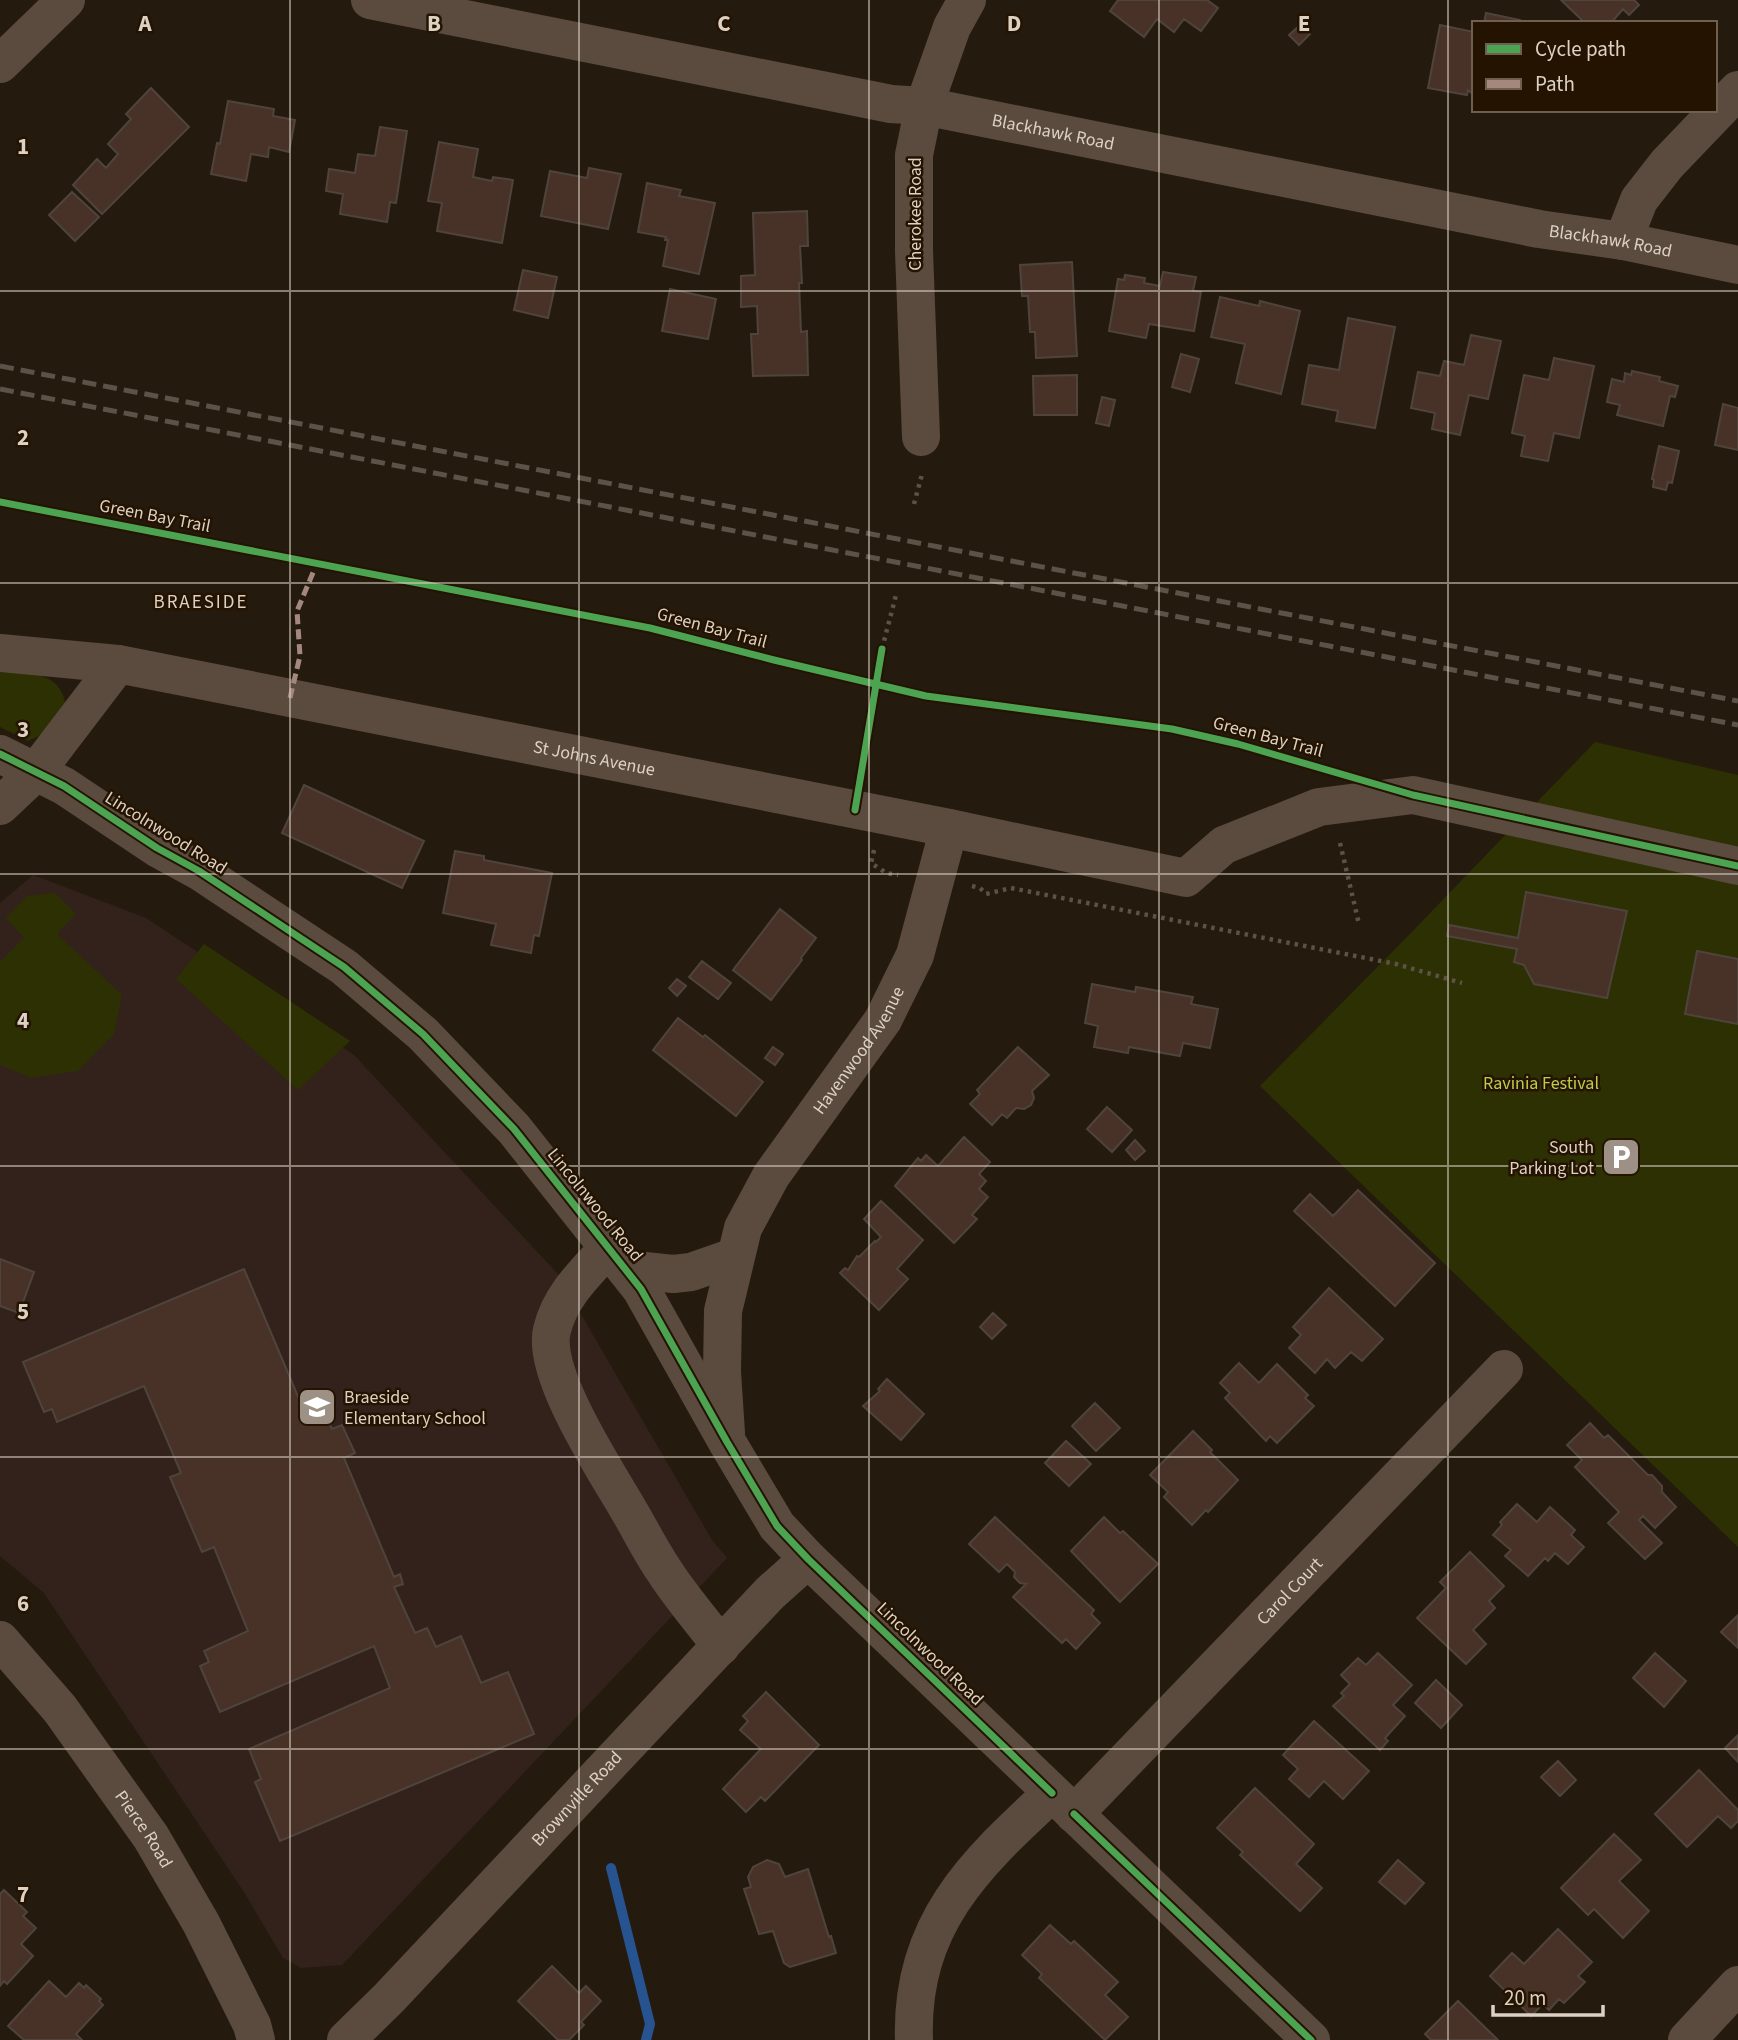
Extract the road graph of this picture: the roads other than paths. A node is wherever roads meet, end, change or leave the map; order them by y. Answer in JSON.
{"nodes":[{"id":1,"x":370,"y":0,"type":"edge"},
{"id":2,"x":967,"y":0,"type":"edge"},
{"id":3,"x":69,"y":1,"type":"edge"},
{"id":4,"x":0,"y":64,"type":"edge"},
{"id":5,"x":1738,"y":90,"type":"edge"},
{"id":6,"x":924,"y":106,"type":"junction"},
{"id":7,"x":1717,"y":112,"type":"edge"},
{"id":8,"x":1717,"y":112,"type":"edge"},
{"id":9,"x":1623,"y":241,"type":"junction"},
{"id":10,"x":1738,"y":265,"type":"edge"},
{"id":11,"x":921,"y":438,"type":"dead end"},
{"id":12,"x":0,"y":653,"type":"edge"},
{"id":13,"x":118,"y":664,"type":"junction"},
{"id":14,"x":0,"y":754,"type":"edge"},
{"id":15,"x":35,"y":773,"type":"junction"},
{"id":16,"x":0,"y":806,"type":"edge"},
{"id":17,"x":949,"y":828,"type":"junction"},
{"id":18,"x":1738,"y":866,"type":"edge"},
{"id":19,"x":734,"y":1257,"type":"junction"},
{"id":20,"x":618,"y":1258,"type":"junction"},
{"id":21,"x":1504,"y":1368,"type":"dead end"},
{"id":22,"x":727,"y":1442,"type":"junction"},
{"id":23,"x":808,"y":1559,"type":"junction"},
{"id":24,"x":0,"y":1640,"type":"edge"},
{"id":25,"x":721,"y":1646,"type":"junction"},
{"id":26,"x":1063,"y":1803,"type":"junction"},
{"id":27,"x":1738,"y":1985,"type":"edge"},
{"id":28,"x":256,"y":2040,"type":"edge"},
{"id":29,"x":346,"y":2040,"type":"edge"},
{"id":30,"x":914,"y":2040,"type":"edge"},
{"id":31,"x":1311,"y":2040,"type":"edge"},
{"id":32,"x":1687,"y":2040,"type":"edge"}],
"edges":[{"from":1,"to":6,"type":"street","name":"Blackhawk Road"},
{"from":2,"to":6,"type":"street","name":"Cherokee Road"},
{"from":3,"to":4,"type":"street"},
{"from":5,"to":7,"type":"street"},
{"from":6,"to":9,"type":"street","name":"Blackhawk Road"},
{"from":6,"to":11,"type":"street","name":"Cherokee Road"},
{"from":8,"to":9,"type":"street"},
{"from":9,"to":10,"type":"street","name":"Blackhawk Road"},
{"from":12,"to":13,"type":"street","name":"St Johns Avenue"},
{"from":13,"to":15,"type":"street"},
{"from":13,"to":17,"type":"street","name":"St Johns Avenue"},
{"from":14,"to":15,"type":"street","name":"Lincolnwood Road"},
{"from":15,"to":16,"type":"street"},
{"from":15,"to":20,"type":"street","name":"Lincolnwood Road"},
{"from":17,"to":18,"type":"street","name":"St Johns Avenue"},
{"from":17,"to":19,"type":"street","name":"Havenwood Avenue"},
{"from":19,"to":20,"type":"street"},
{"from":19,"to":22,"type":"street","name":"Havenwood Avenue"},
{"from":20,"to":22,"type":"street","name":"Lincolnwood Road"},
{"from":20,"to":25,"type":"street"},
{"from":21,"to":26,"type":"street","name":"Carol Court"},
{"from":22,"to":23,"type":"street","name":"Lincolnwood Road"},
{"from":23,"to":25,"type":"street","name":"Brownville Road"},
{"from":23,"to":26,"type":"street","name":"Lincolnwood Road"},
{"from":24,"to":28,"type":"street","name":"Pierce Road"},
{"from":25,"to":29,"type":"street","name":"Brownville Road"},
{"from":26,"to":30,"type":"street","name":"Carol Court"},
{"from":26,"to":31,"type":"street","name":"Lincolnwood Road"},
{"from":27,"to":32,"type":"street"}]}
